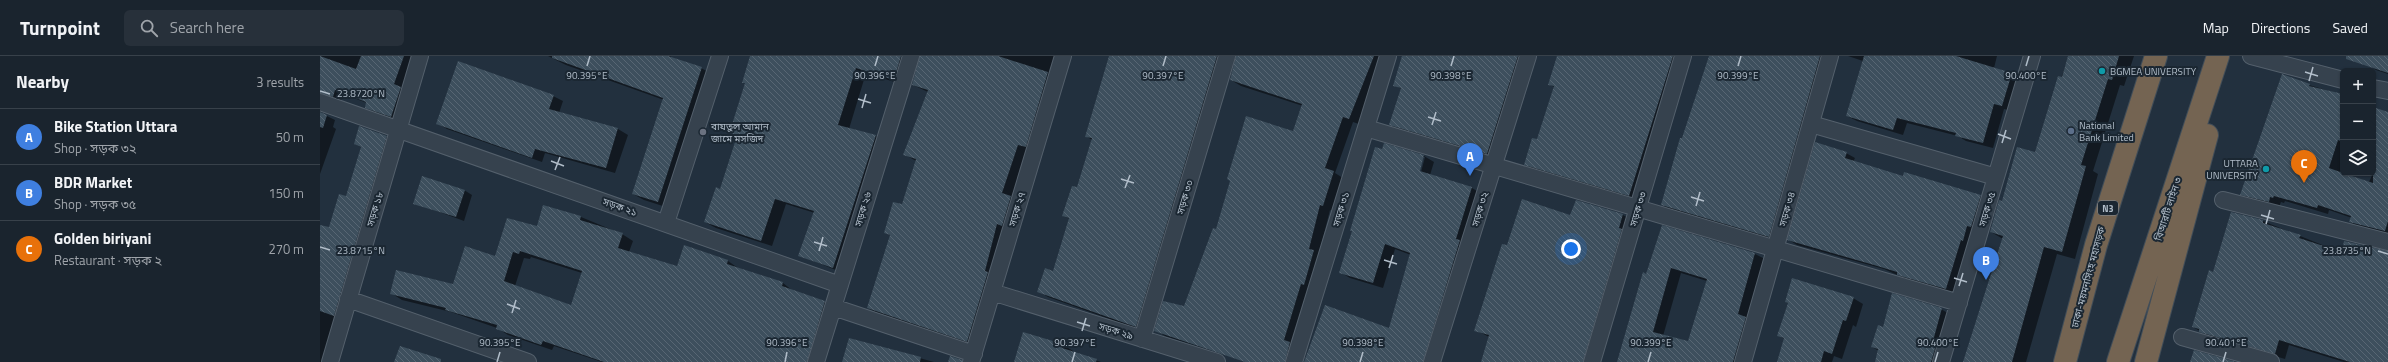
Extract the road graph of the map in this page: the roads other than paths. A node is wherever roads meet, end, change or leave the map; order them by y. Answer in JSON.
{"nodes":[{"id":1,"x":420,"y":56,"type":"edge"},
{"id":2,"x":720,"y":56,"type":"edge"},
{"id":3,"x":910,"y":56,"type":"edge"},
{"id":4,"x":1227,"y":56,"type":"edge"},
{"id":5,"x":1388,"y":56,"type":"edge"},
{"id":6,"x":1528,"y":56,"type":"edge"},
{"id":7,"x":1683,"y":56,"type":"edge"},
{"id":8,"x":1830,"y":56,"type":"edge"},
{"id":9,"x":2032,"y":56,"type":"edge"},
{"id":10,"x":2156,"y":56,"type":"edge"},
{"id":11,"x":2218,"y":56,"type":"edge"},
{"id":12,"x":2234,"y":56,"type":"edge"},
{"id":13,"x":1057,"y":57,"type":"edge"},
{"id":14,"x":2257,"y":58,"type":"edge"},
{"id":15,"x":2340,"y":79,"type":"edge"},
{"id":16,"x":2376,"y":89,"type":"edge"},
{"id":17,"x":2388,"y":92,"type":"edge"},
{"id":18,"x":320,"y":102,"type":"edge"},
{"id":19,"x":1811,"y":124,"type":"junction"},
{"id":20,"x":1366,"y":128,"type":"junction"},
{"id":21,"x":399,"y":129,"type":"junction"},
{"id":22,"x":1494,"y":166,"type":"junction"},
{"id":23,"x":1996,"y":178,"type":"junction"},
{"id":24,"x":2223,"y":200,"type":"dead end"},
{"id":25,"x":1638,"y":208,"type":"junction"},
{"id":26,"x":666,"y":223,"type":"junction"},
{"id":27,"x":2388,"y":242,"type":"edge"},
{"id":28,"x":1775,"y":249,"type":"junction"},
{"id":29,"x":840,"y":285,"type":"junction"},
{"id":30,"x":992,"y":292,"type":"junction"},
{"id":31,"x":348,"y":298,"type":"junction"},
{"id":32,"x":1959,"y":303,"type":"junction"},
{"id":33,"x":833,"y":308,"type":"junction"},
{"id":34,"x":2182,"y":337,"type":"dead end"},
{"id":35,"x":1142,"y":339,"type":"junction"},
{"id":36,"x":973,"y":358,"type":"edge"},
{"id":37,"x":330,"y":362,"type":"edge"},
{"id":38,"x":528,"y":362,"type":"edge"},
{"id":39,"x":816,"y":362,"type":"edge"},
{"id":40,"x":1217,"y":362,"type":"edge"},
{"id":41,"x":1294,"y":362,"type":"edge"},
{"id":42,"x":1432,"y":362,"type":"edge"},
{"id":43,"x":1592,"y":362,"type":"edge"},
{"id":44,"x":1743,"y":362,"type":"edge"},
{"id":45,"x":1942,"y":362,"type":"edge"},
{"id":46,"x":2065,"y":362,"type":"edge"},
{"id":47,"x":2118,"y":362,"type":"edge"},
{"id":48,"x":2146,"y":362,"type":"edge"},
{"id":49,"x":2271,"y":362,"type":"edge"}],
"edges":[{"from":1,"to":21,"type":"street","name":"সড়ক ১৮"},
{"from":2,"to":26,"type":"street"},
{"from":3,"to":29,"type":"street","name":"সড়ক ২৬"},
{"from":4,"to":35,"type":"street","name":"সড়ক ৩০"},
{"from":5,"to":20,"type":"street","name":"সড়ক ৩১"},
{"from":6,"to":22,"type":"street","name":"সড়ক ৩২"},
{"from":7,"to":25,"type":"street","name":"সড়ক ৩৩"},
{"from":8,"to":19,"type":"street","name":"সড়ক ৩৪"},
{"from":9,"to":23,"type":"street","name":"সড়ক ৩৫"},
{"from":10,"to":46,"type":"highway","name":"ঢাকা-ময়মনসিংহ মহাসড়ক","number":"N3"},
{"from":11,"to":47,"type":"highway","name":"বিআরটি লাইন ৩"},
{"from":12,"to":48,"type":"highway"},
{"from":13,"to":30,"type":"street","name":"সড়ক ২৭"},
{"from":14,"to":15,"type":"street"},
{"from":16,"to":17,"type":"street"},
{"from":18,"to":21,"type":"street","name":"সড়ক ২১"},
{"from":19,"to":23,"type":"street"},
{"from":19,"to":28,"type":"street","name":"সড়ক ৩৪"},
{"from":20,"to":22,"type":"street"},
{"from":20,"to":41,"type":"street","name":"সড়ক ৩১"},
{"from":21,"to":26,"type":"street","name":"সড়ক ২১"},
{"from":21,"to":31,"type":"street","name":"সড়ক ১৮"},
{"from":22,"to":25,"type":"street"},
{"from":22,"to":42,"type":"street","name":"সড়ক ৩২"},
{"from":23,"to":32,"type":"street","name":"সড়ক ৩৫"},
{"from":24,"to":27,"type":"street"},
{"from":25,"to":28,"type":"street"},
{"from":25,"to":43,"type":"street","name":"সড়ক ৩৩"},
{"from":26,"to":29,"type":"street","name":"সড়ক ২১"},
{"from":28,"to":32,"type":"street"},
{"from":28,"to":44,"type":"street","name":"সড়ক ৩৪"},
{"from":29,"to":33,"type":"street","name":"সড়ক ২৬"},
{"from":30,"to":35,"type":"street","name":"সড়ক ২৯"},
{"from":30,"to":36,"type":"street","name":"সড়ক ২৭"},
{"from":31,"to":37,"type":"street","name":"সড়ক ১৮"},
{"from":31,"to":38,"type":"street"},
{"from":32,"to":45,"type":"street","name":"সড়ক ৩৫"},
{"from":33,"to":36,"type":"street"},
{"from":33,"to":39,"type":"street","name":"সড়ক ২৬"},
{"from":34,"to":49,"type":"street"},
{"from":35,"to":40,"type":"street","name":"সড়ক ২৯"}]}
